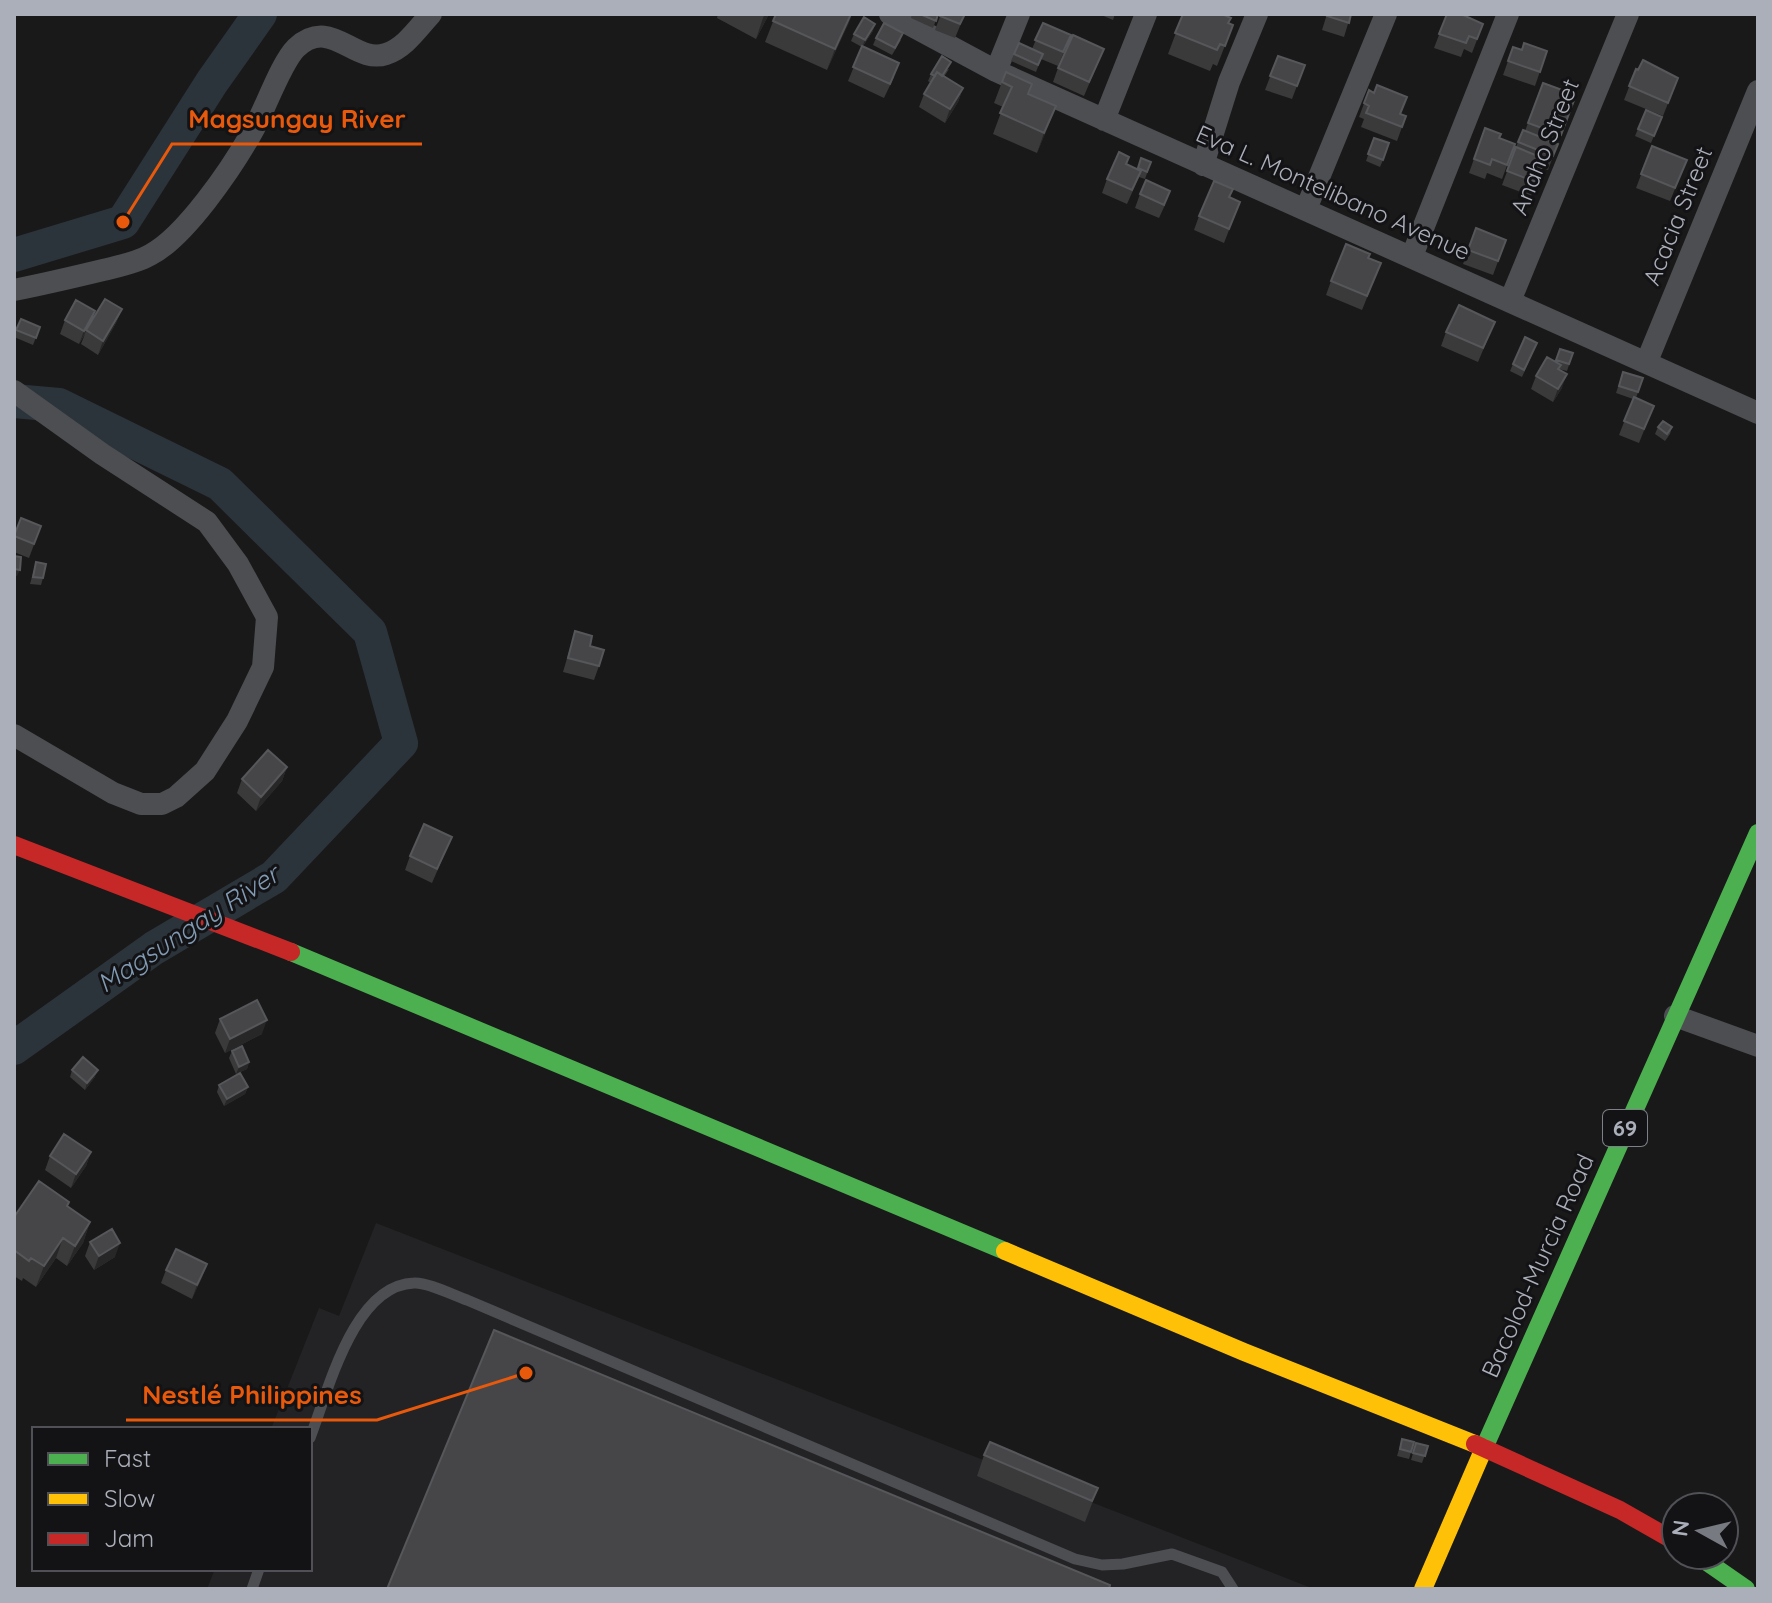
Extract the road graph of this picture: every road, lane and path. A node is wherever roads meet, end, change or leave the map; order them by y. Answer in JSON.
{"nodes":[{"id":1,"x":431,"y":14,"type":"edge"},
{"id":2,"x":1019,"y":14,"type":"edge"},
{"id":3,"x":1146,"y":14,"type":"edge"},
{"id":4,"x":1257,"y":14,"type":"edge"},
{"id":5,"x":1386,"y":14,"type":"edge"},
{"id":6,"x":1508,"y":14,"type":"edge"},
{"id":7,"x":1628,"y":14,"type":"edge"},
{"id":8,"x":894,"y":15,"type":"edge"},
{"id":9,"x":996,"y":71,"type":"junction"},
{"id":10,"x":1758,"y":91,"type":"edge"},
{"id":11,"x":1104,"y":120,"type":"junction"},
{"id":12,"x":1203,"y":165,"type":"junction"},
{"id":13,"x":1306,"y":209,"type":"junction"},
{"id":14,"x":1412,"y":256,"type":"junction"},
{"id":15,"x":14,"y":290,"type":"edge"},
{"id":16,"x":1510,"y":301,"type":"junction"},
{"id":17,"x":1647,"y":361,"type":"junction"},
{"id":18,"x":14,"y":391,"type":"edge"},
{"id":19,"x":1758,"y":413,"type":"edge"},
{"id":20,"x":14,"y":735,"type":"edge"},
{"id":21,"x":1758,"y":833,"type":"edge"},
{"id":22,"x":14,"y":845,"type":"edge"},
{"id":23,"x":1675,"y":1016,"type":"junction"},
{"id":24,"x":1758,"y":1046,"type":"edge"},
{"id":25,"x":312,"y":1433,"type":"edge"},
{"id":26,"x":1484,"y":1448,"type":"junction"},
{"id":27,"x":1660,"y":1533,"type":"edge"},
{"id":28,"x":1720,"y":1571,"type":"edge"},
{"id":29,"x":1233,"y":1589,"type":"edge"},
{"id":30,"x":1423,"y":1589,"type":"edge"},
{"id":31,"x":1746,"y":1589,"type":"edge"}],
"edges":[{"from":1,"to":15,"type":"street"},
{"from":2,"to":9,"type":"street"},
{"from":3,"to":11,"type":"street"},
{"from":4,"to":12,"type":"street"},
{"from":5,"to":13,"type":"street"},
{"from":6,"to":14,"type":"street"},
{"from":7,"to":16,"type":"street","name":"Anaho Street"},
{"from":8,"to":9,"type":"street","name":"Eva L. Montelibano Avenue"},
{"from":9,"to":11,"type":"street","name":"Eva L. Montelibano Avenue"},
{"from":10,"to":17,"type":"street","name":"Acacia Street"},
{"from":11,"to":12,"type":"street","name":"Eva L. Montelibano Avenue"},
{"from":12,"to":13,"type":"street","name":"Eva L. Montelibano Avenue"},
{"from":13,"to":14,"type":"street","name":"Eva L. Montelibano Avenue"},
{"from":14,"to":16,"type":"street","name":"Eva L. Montelibano Avenue"},
{"from":16,"to":17,"type":"street","name":"Eva L. Montelibano Avenue"},
{"from":17,"to":19,"type":"street","name":"Eva L. Montelibano Avenue"},
{"from":18,"to":20,"type":"street"},
{"from":21,"to":23,"type":"main road","name":"Bacolod-Murcia Road","number":"69"},
{"from":22,"to":26,"type":"main road"},
{"from":23,"to":24,"type":"street"},
{"from":23,"to":26,"type":"main road","name":"Bacolod-Murcia Road","number":"69"},
{"from":25,"to":29,"type":"lane"},
{"from":26,"to":27,"type":"main road"},
{"from":26,"to":30,"type":"main road","name":"Bacolod-Murcia Road","number":"69"},
{"from":28,"to":31,"type":"main road"}]}
